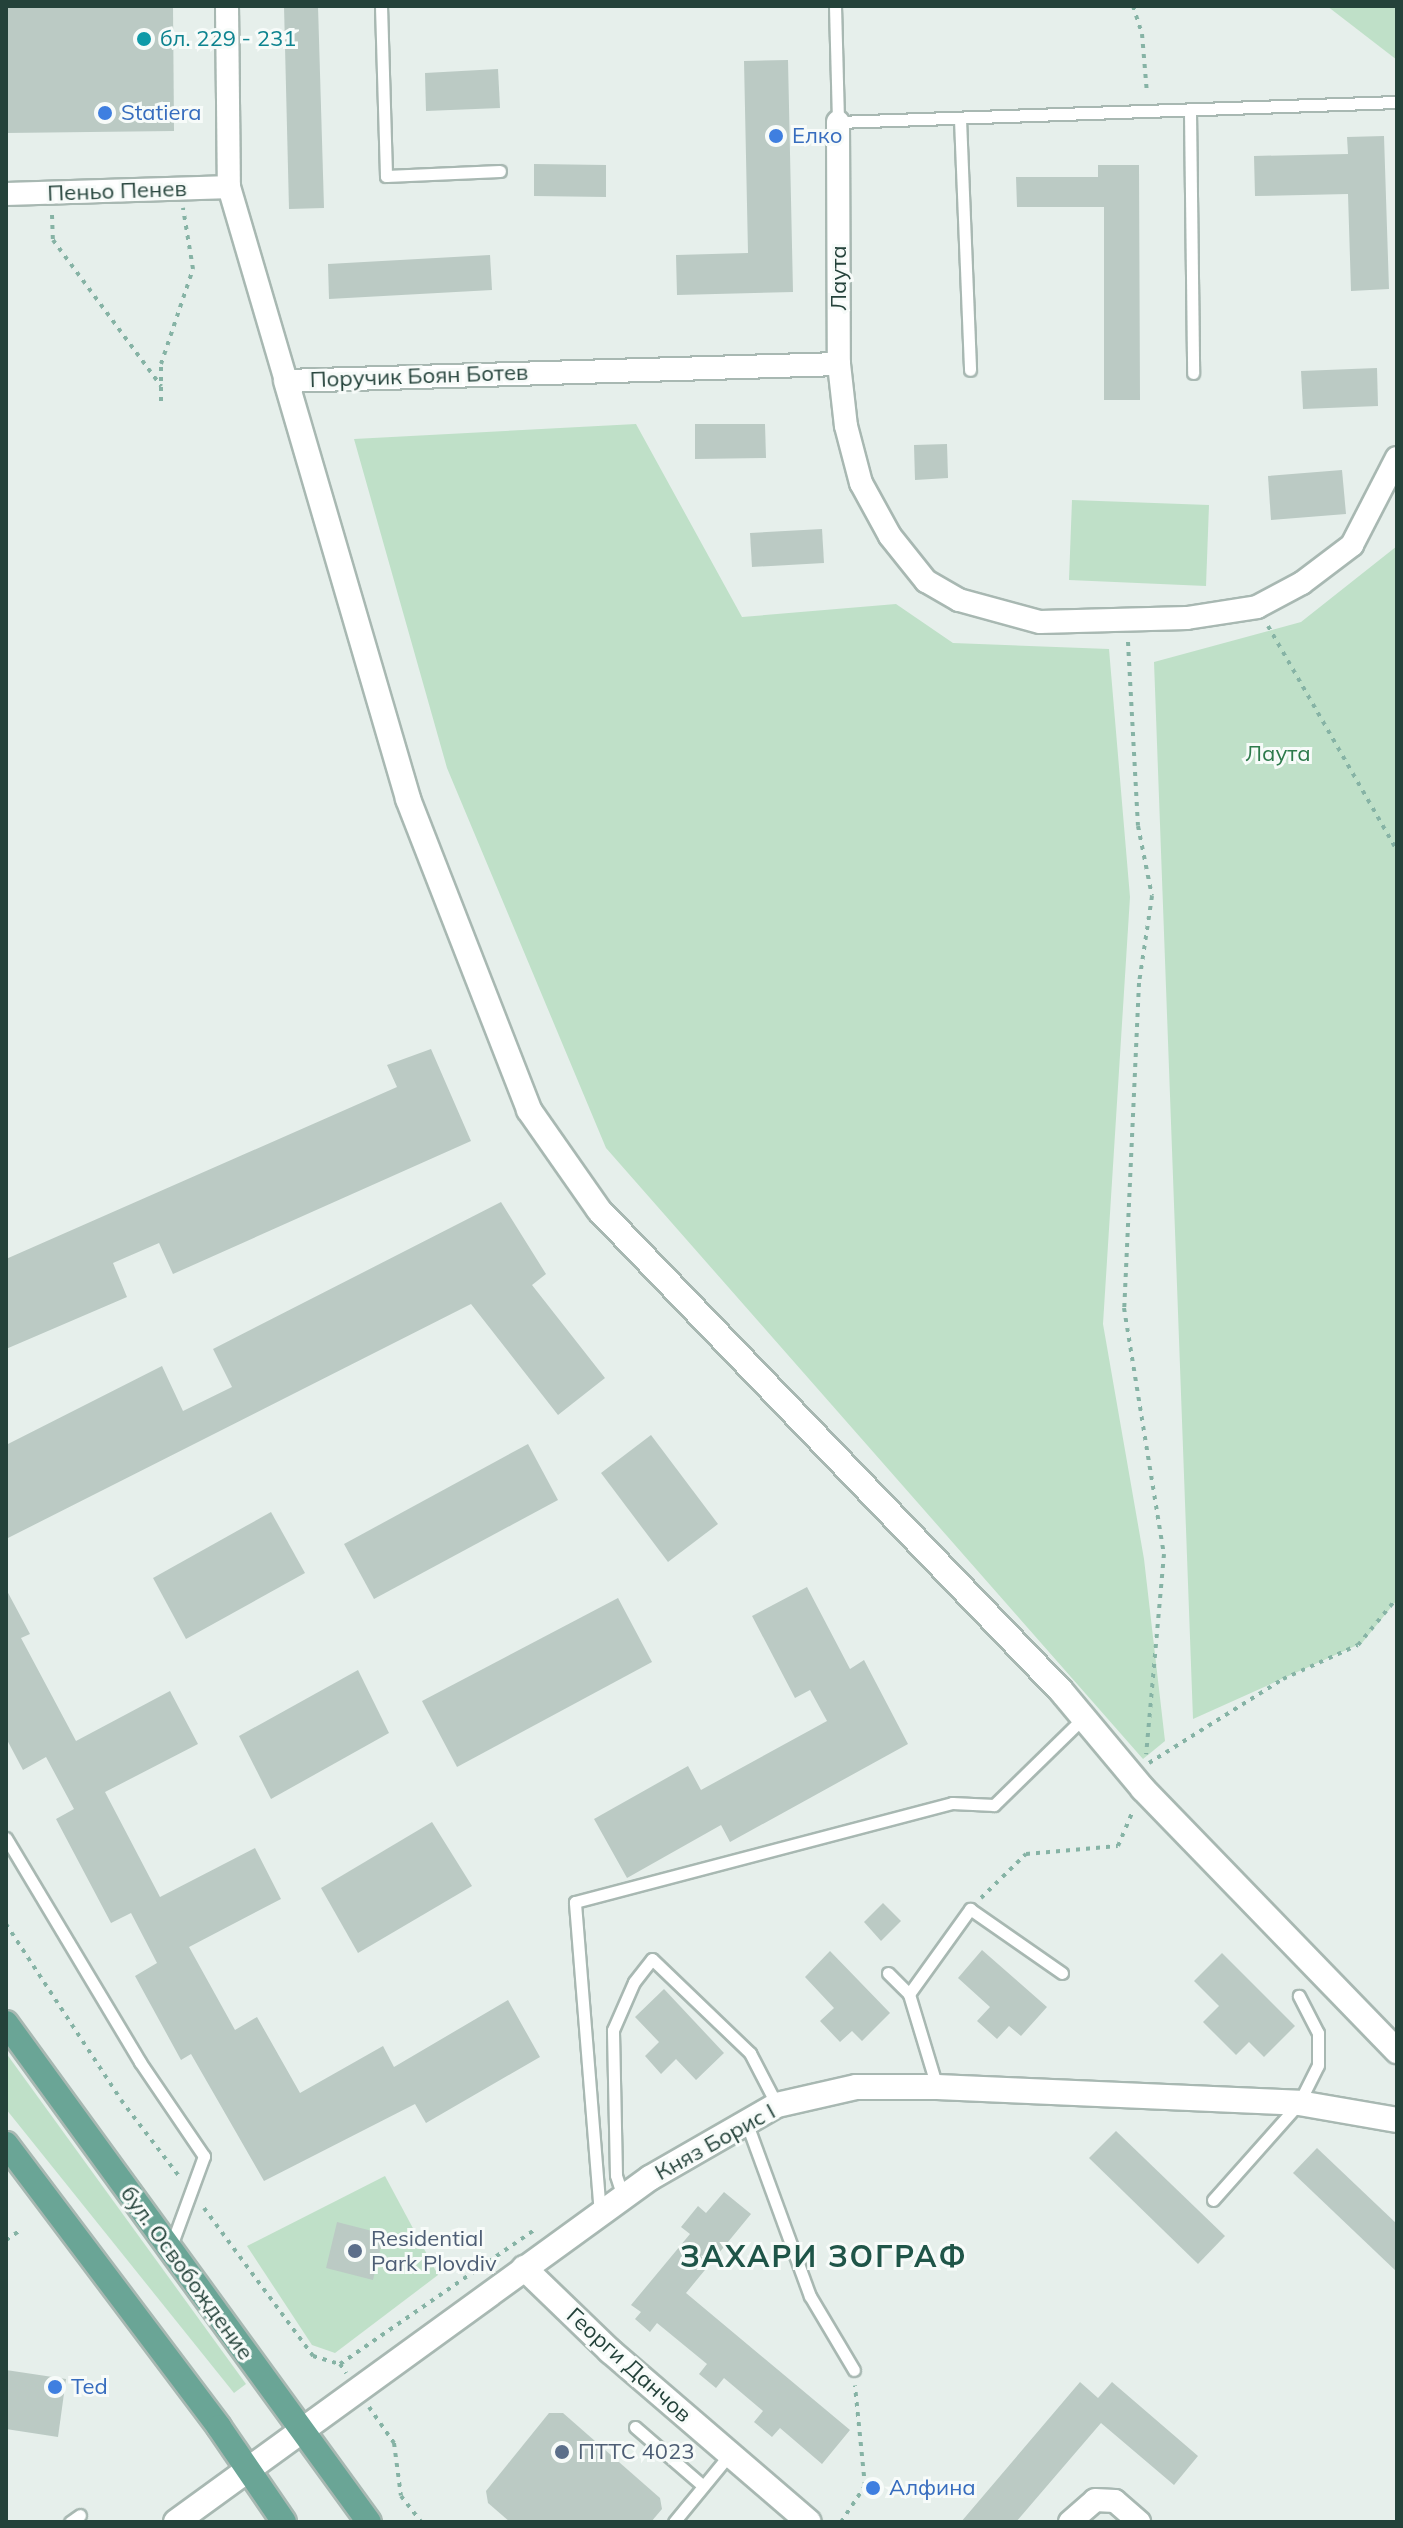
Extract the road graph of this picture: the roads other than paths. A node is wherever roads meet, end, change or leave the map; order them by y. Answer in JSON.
{"nodes":[{"id":1,"x":227,"y":6,"type":"edge"},
{"id":2,"x":381,"y":6,"type":"edge"},
{"id":3,"x":835,"y":6,"type":"edge"},
{"id":4,"x":1397,"y":102,"type":"edge"},
{"id":5,"x":1190,"y":112,"type":"junction"},
{"id":6,"x":960,"y":119,"type":"junction"},
{"id":7,"x":838,"y":122,"type":"junction"},
{"id":8,"x":500,"y":171,"type":"dead end"},
{"id":9,"x":229,"y":187,"type":"junction"},
{"id":10,"x":6,"y":194,"type":"edge"},
{"id":11,"x":839,"y":364,"type":"junction"},
{"id":12,"x":970,"y":370,"type":"dead end"},
{"id":13,"x":1193,"y":373,"type":"dead end"},
{"id":14,"x":286,"y":381,"type":"junction"},
{"id":15,"x":1397,"y":458,"type":"edge"},
{"id":16,"x":1083,"y":1717,"type":"junction"},
{"id":17,"x":6,"y":1838,"type":"edge"},
{"id":18,"x":888,"y":1973,"type":"dead end"},
{"id":19,"x":1062,"y":1973,"type":"dead end"},
{"id":20,"x":909,"y":1994,"type":"junction"},
{"id":21,"x":1299,"y":1996,"type":"dead end"},
{"id":22,"x":6,"y":2023,"type":"edge"},
{"id":23,"x":1397,"y":2051,"type":"edge"},
{"id":24,"x":937,"y":2087,"type":"junction"},
{"id":25,"x":1299,"y":2103,"type":"junction"},
{"id":26,"x":777,"y":2105,"type":"junction"},
{"id":27,"x":1397,"y":2120,"type":"edge"},
{"id":28,"x":747,"y":2124,"type":"junction"},
{"id":29,"x":6,"y":2144,"type":"edge"},
{"id":30,"x":623,"y":2198,"type":"junction"},
{"id":31,"x":1213,"y":2200,"type":"dead end"},
{"id":32,"x":600,"y":2214,"type":"junction"},
{"id":33,"x":170,"y":2250,"type":"junction"},
{"id":34,"x":524,"y":2268,"type":"junction"},
{"id":35,"x":854,"y":2370,"type":"road end"},
{"id":36,"x":635,"y":2427,"type":"dead end"},
{"id":37,"x":302,"y":2430,"type":"junction"},
{"id":38,"x":729,"y":2455,"type":"junction"},
{"id":39,"x":248,"y":2469,"type":"junction"},
{"id":40,"x":703,"y":2486,"type":"junction"},
{"id":41,"x":176,"y":2522,"type":"edge"},
{"id":42,"x":284,"y":2522,"type":"edge"},
{"id":43,"x":369,"y":2522,"type":"edge"},
{"id":44,"x":674,"y":2522,"type":"edge"},
{"id":45,"x":809,"y":2522,"type":"edge"},
{"id":46,"x":1070,"y":2522,"type":"edge"},
{"id":47,"x":1139,"y":2522,"type":"edge"}],
"edges":[{"from":1,"to":9,"type":"street","name":"Поручик Боян Ботев"},
{"from":2,"to":8,"type":"lane"},
{"from":3,"to":7,"type":"lane"},
{"from":4,"to":5,"type":"lane"},
{"from":5,"to":6,"type":"lane"},
{"from":5,"to":13,"type":"lane"},
{"from":6,"to":7,"type":"lane"},
{"from":6,"to":12,"type":"lane"},
{"from":7,"to":11,"type":"street","name":"Лаута"},
{"from":9,"to":10,"type":"street","name":"Пеньо Пенев"},
{"from":9,"to":14,"type":"street","name":"Поручик Боян Ботев"},
{"from":11,"to":14,"type":"street","name":"Поручик Боян Ботев"},
{"from":11,"to":15,"type":"street","name":"Лаута"},
{"from":14,"to":16,"type":"street"},
{"from":16,"to":23,"type":"street"},
{"from":16,"to":32,"type":"lane"},
{"from":17,"to":33,"type":"lane"},
{"from":18,"to":20,"type":"lane"},
{"from":19,"to":20,"type":"lane"},
{"from":20,"to":24,"type":"lane"},
{"from":21,"to":25,"type":"lane"},
{"from":22,"to":33,"type":"main road","name":"бул. Освобождение"},
{"from":24,"to":25,"type":"street","name":"Княз Борис I"},
{"from":24,"to":26,"type":"street","name":"Княз Борис I"},
{"from":25,"to":27,"type":"street","name":"Княз Борис I"},
{"from":25,"to":31,"type":"lane"},
{"from":26,"to":28,"type":"street","name":"Княз Борис I"},
{"from":26,"to":30,"type":"lane"},
{"from":28,"to":30,"type":"street","name":"Княз Борис I"},
{"from":28,"to":35,"type":"lane"},
{"from":29,"to":39,"type":"main road"},
{"from":30,"to":32,"type":"street","name":"Княз Борис I"},
{"from":32,"to":34,"type":"street","name":"Княз Борис I"},
{"from":33,"to":37,"type":"main road","name":"бул. Освобождение"},
{"from":34,"to":37,"type":"street","name":"Княз Борис I"},
{"from":34,"to":38,"type":"street","name":"Георги Данчов"},
{"from":36,"to":40,"type":"lane"},
{"from":37,"to":39,"type":"street","name":"Княз Борис I"},
{"from":37,"to":43,"type":"main road","name":"бул. Освобождение"},
{"from":38,"to":40,"type":"lane"},
{"from":38,"to":45,"type":"street","name":"Георги Данчов"},
{"from":39,"to":41,"type":"street","name":"Княз Борис I"},
{"from":39,"to":42,"type":"main road"},
{"from":40,"to":44,"type":"lane"},
{"from":46,"to":47,"type":"street"}]}
